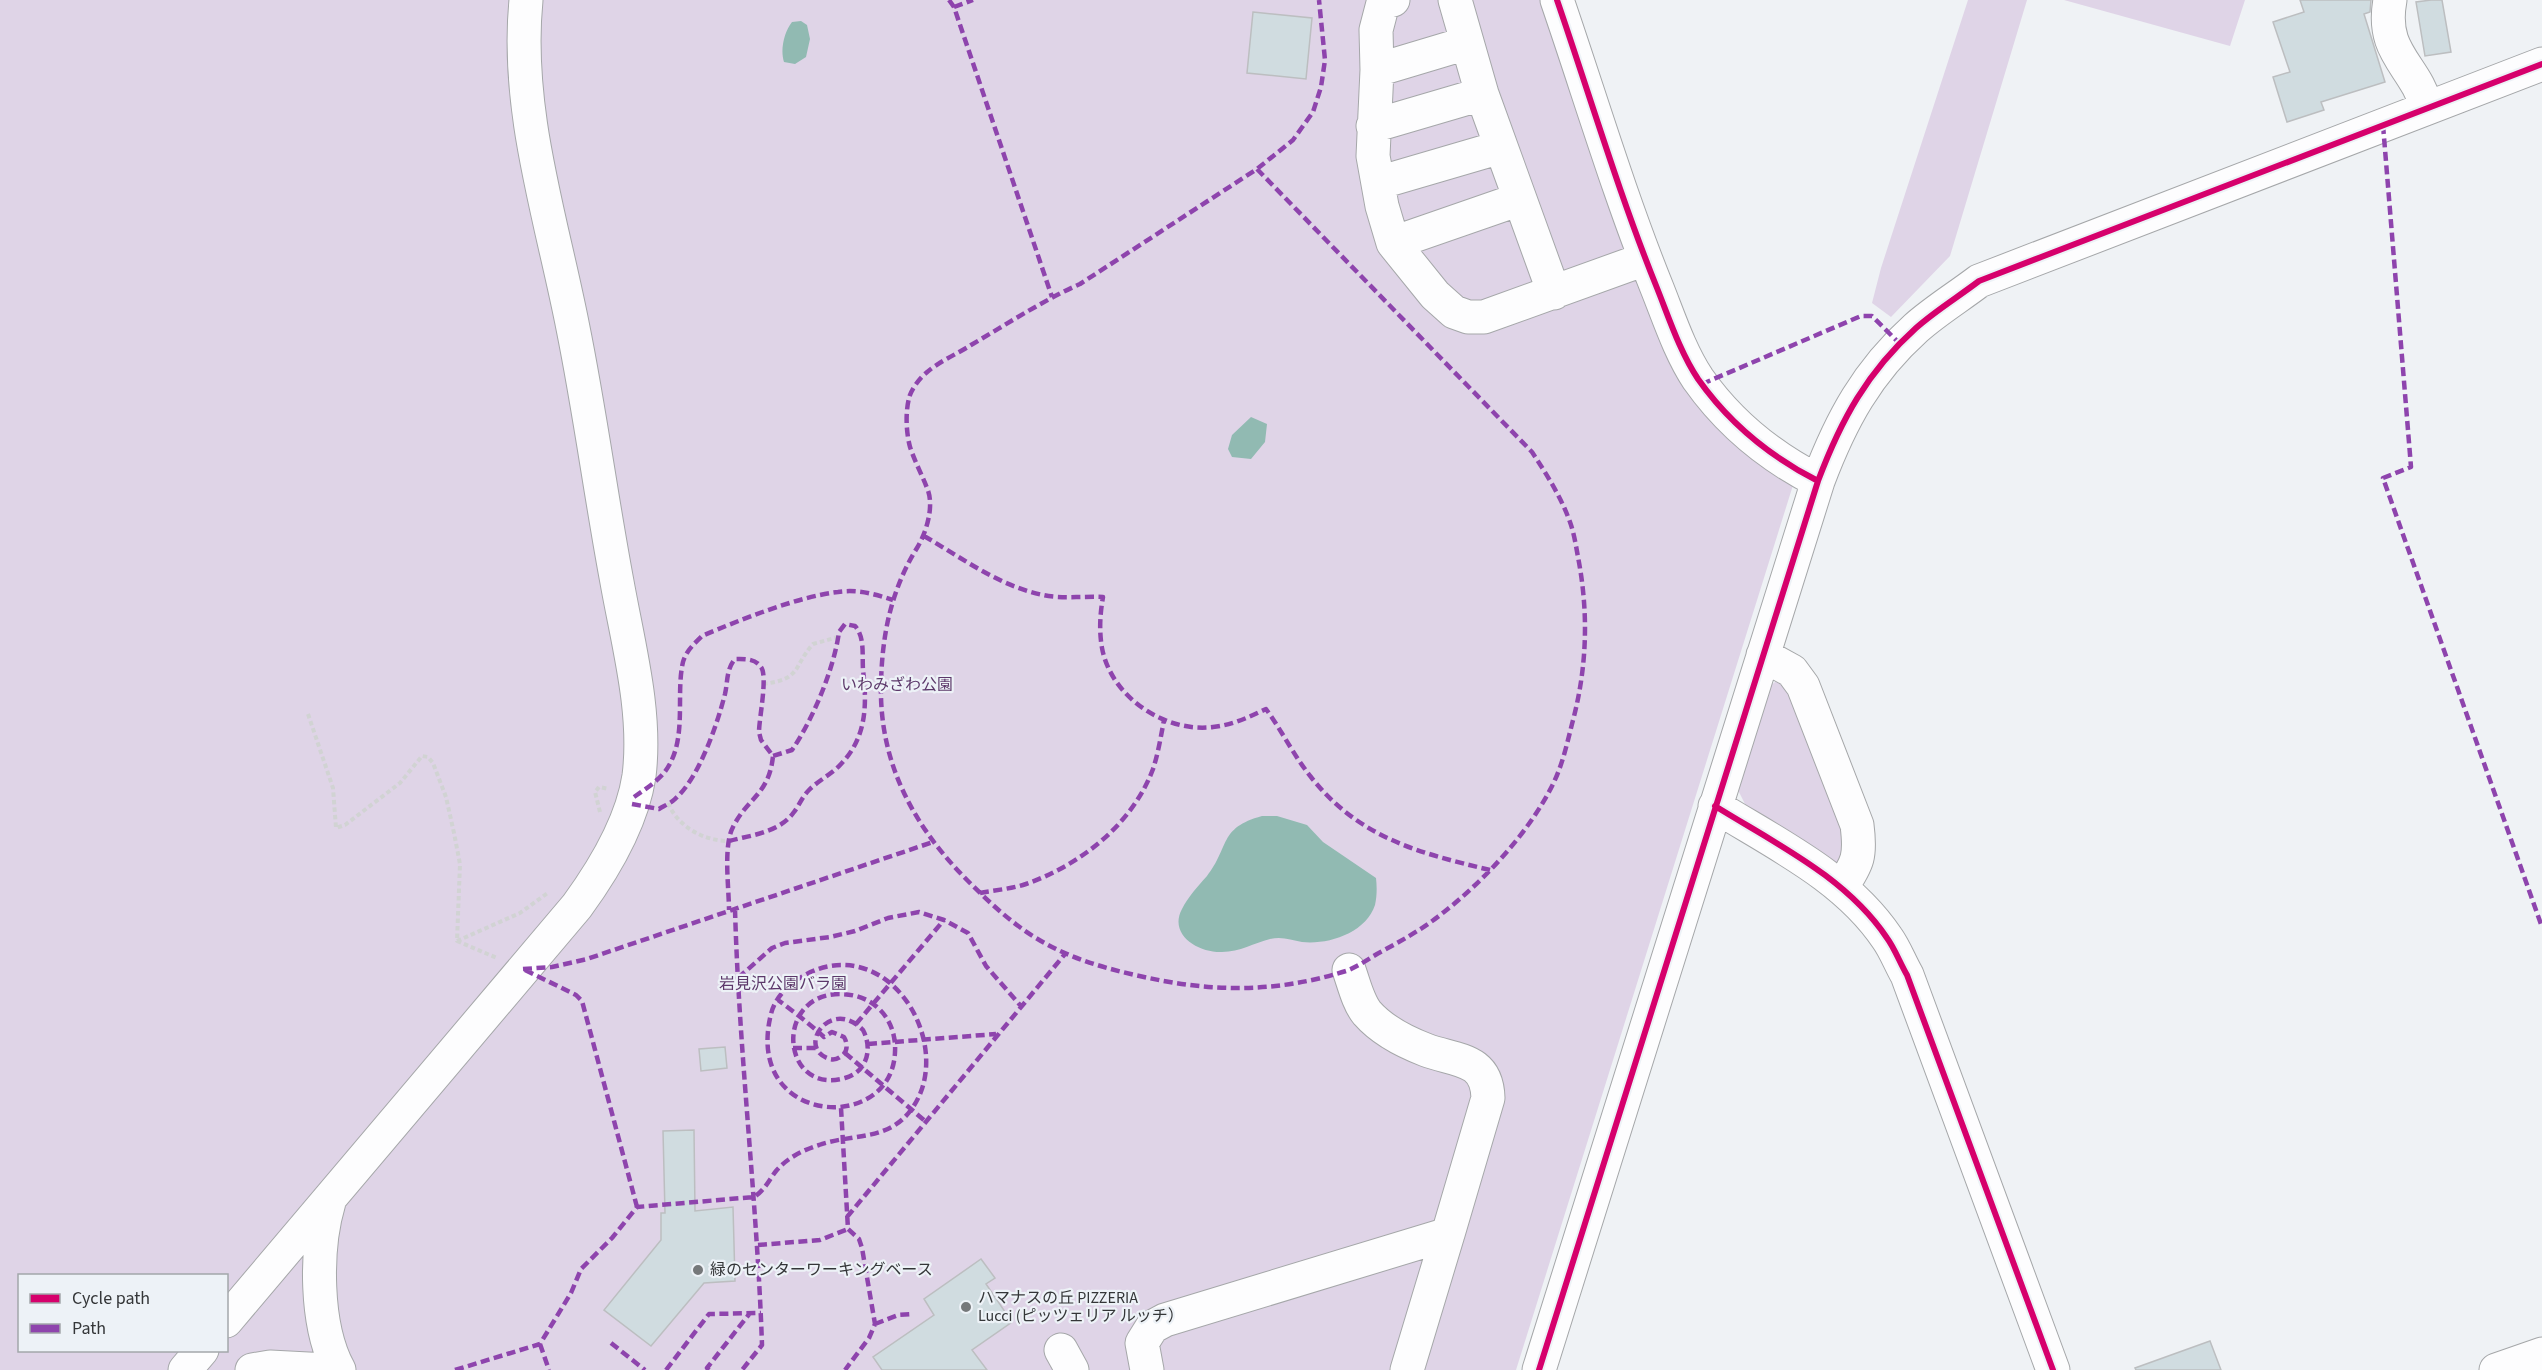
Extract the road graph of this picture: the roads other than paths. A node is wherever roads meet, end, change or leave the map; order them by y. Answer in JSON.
{"nodes":[{"id":1,"x":526,"y":0,"type":"edge"},
{"id":2,"x":1393,"y":0,"type":"edge"},
{"id":3,"x":1455,"y":0,"type":"edge"},
{"id":4,"x":1557,"y":0,"type":"edge"},
{"id":5,"x":2390,"y":0,"type":"edge"},
{"id":6,"x":1467,"y":43,"type":"junction"},
{"id":7,"x":2542,"y":64,"type":"edge"},
{"id":8,"x":1377,"y":70,"type":"junction"},
{"id":9,"x":1482,"y":94,"type":"junction"},
{"id":10,"x":2427,"y":108,"type":"junction"},
{"id":11,"x":1373,"y":126,"type":"junction"},
{"id":12,"x":1501,"y":147,"type":"junction"},
{"id":13,"x":1378,"y":183,"type":"junction"},
{"id":14,"x":1520,"y":199,"type":"junction"},
{"id":15,"x":1393,"y":243,"type":"junction"},
{"id":16,"x":1645,"y":259,"type":"junction"},
{"id":17,"x":1554,"y":293,"type":"junction"},
{"id":18,"x":1818,"y":481,"type":"junction"},
{"id":19,"x":1763,"y":655,"type":"junction"},
{"id":20,"x":1715,"y":806,"type":"junction"},
{"id":21,"x":1841,"y":888,"type":"junction"},
{"id":22,"x":1349,"y":970,"type":"dead end"},
{"id":23,"x":329,"y":1201,"type":"junction"},
{"id":24,"x":1448,"y":1234,"type":"junction"},
{"id":25,"x":228,"y":1320,"type":"edge"},
{"id":26,"x":200,"y":1352,"type":"edge"},
{"id":27,"x":2542,"y":1354,"type":"edge"},
{"id":28,"x":185,"y":1370,"type":"edge"},
{"id":29,"x":252,"y":1370,"type":"edge"},
{"id":30,"x":327,"y":1370,"type":"edge"},
{"id":31,"x":339,"y":1370,"type":"edge"},
{"id":32,"x":1147,"y":1370,"type":"edge"},
{"id":33,"x":1407,"y":1370,"type":"edge"},
{"id":34,"x":1539,"y":1370,"type":"edge"},
{"id":35,"x":2053,"y":1370,"type":"edge"},
{"id":36,"x":2496,"y":1370,"type":"edge"}],
"edges":[{"from":1,"to":23,"type":"street"},
{"from":2,"to":8,"type":"street"},
{"from":3,"to":6,"type":"street"},
{"from":4,"to":16,"type":"street"},
{"from":5,"to":10,"type":"street"},
{"from":6,"to":8,"type":"street"},
{"from":6,"to":9,"type":"street"},
{"from":7,"to":10,"type":"street"},
{"from":8,"to":11,"type":"street"},
{"from":9,"to":11,"type":"street"},
{"from":9,"to":12,"type":"street"},
{"from":10,"to":18,"type":"street"},
{"from":11,"to":13,"type":"street"},
{"from":12,"to":13,"type":"street"},
{"from":12,"to":14,"type":"street"},
{"from":13,"to":15,"type":"street"},
{"from":14,"to":15,"type":"street"},
{"from":14,"to":17,"type":"street"},
{"from":15,"to":17,"type":"street"},
{"from":16,"to":17,"type":"street"},
{"from":16,"to":18,"type":"street"},
{"from":18,"to":19,"type":"street"},
{"from":19,"to":20,"type":"street"},
{"from":19,"to":21,"type":"street"},
{"from":20,"to":21,"type":"street"},
{"from":20,"to":34,"type":"street"},
{"from":21,"to":35,"type":"street"},
{"from":22,"to":24,"type":"street"},
{"from":23,"to":25,"type":"street"},
{"from":23,"to":31,"type":"street"},
{"from":24,"to":32,"type":"street"},
{"from":24,"to":33,"type":"street"},
{"from":26,"to":28,"type":"street"},
{"from":27,"to":36,"type":"street"},
{"from":29,"to":30,"type":"street"}]}
